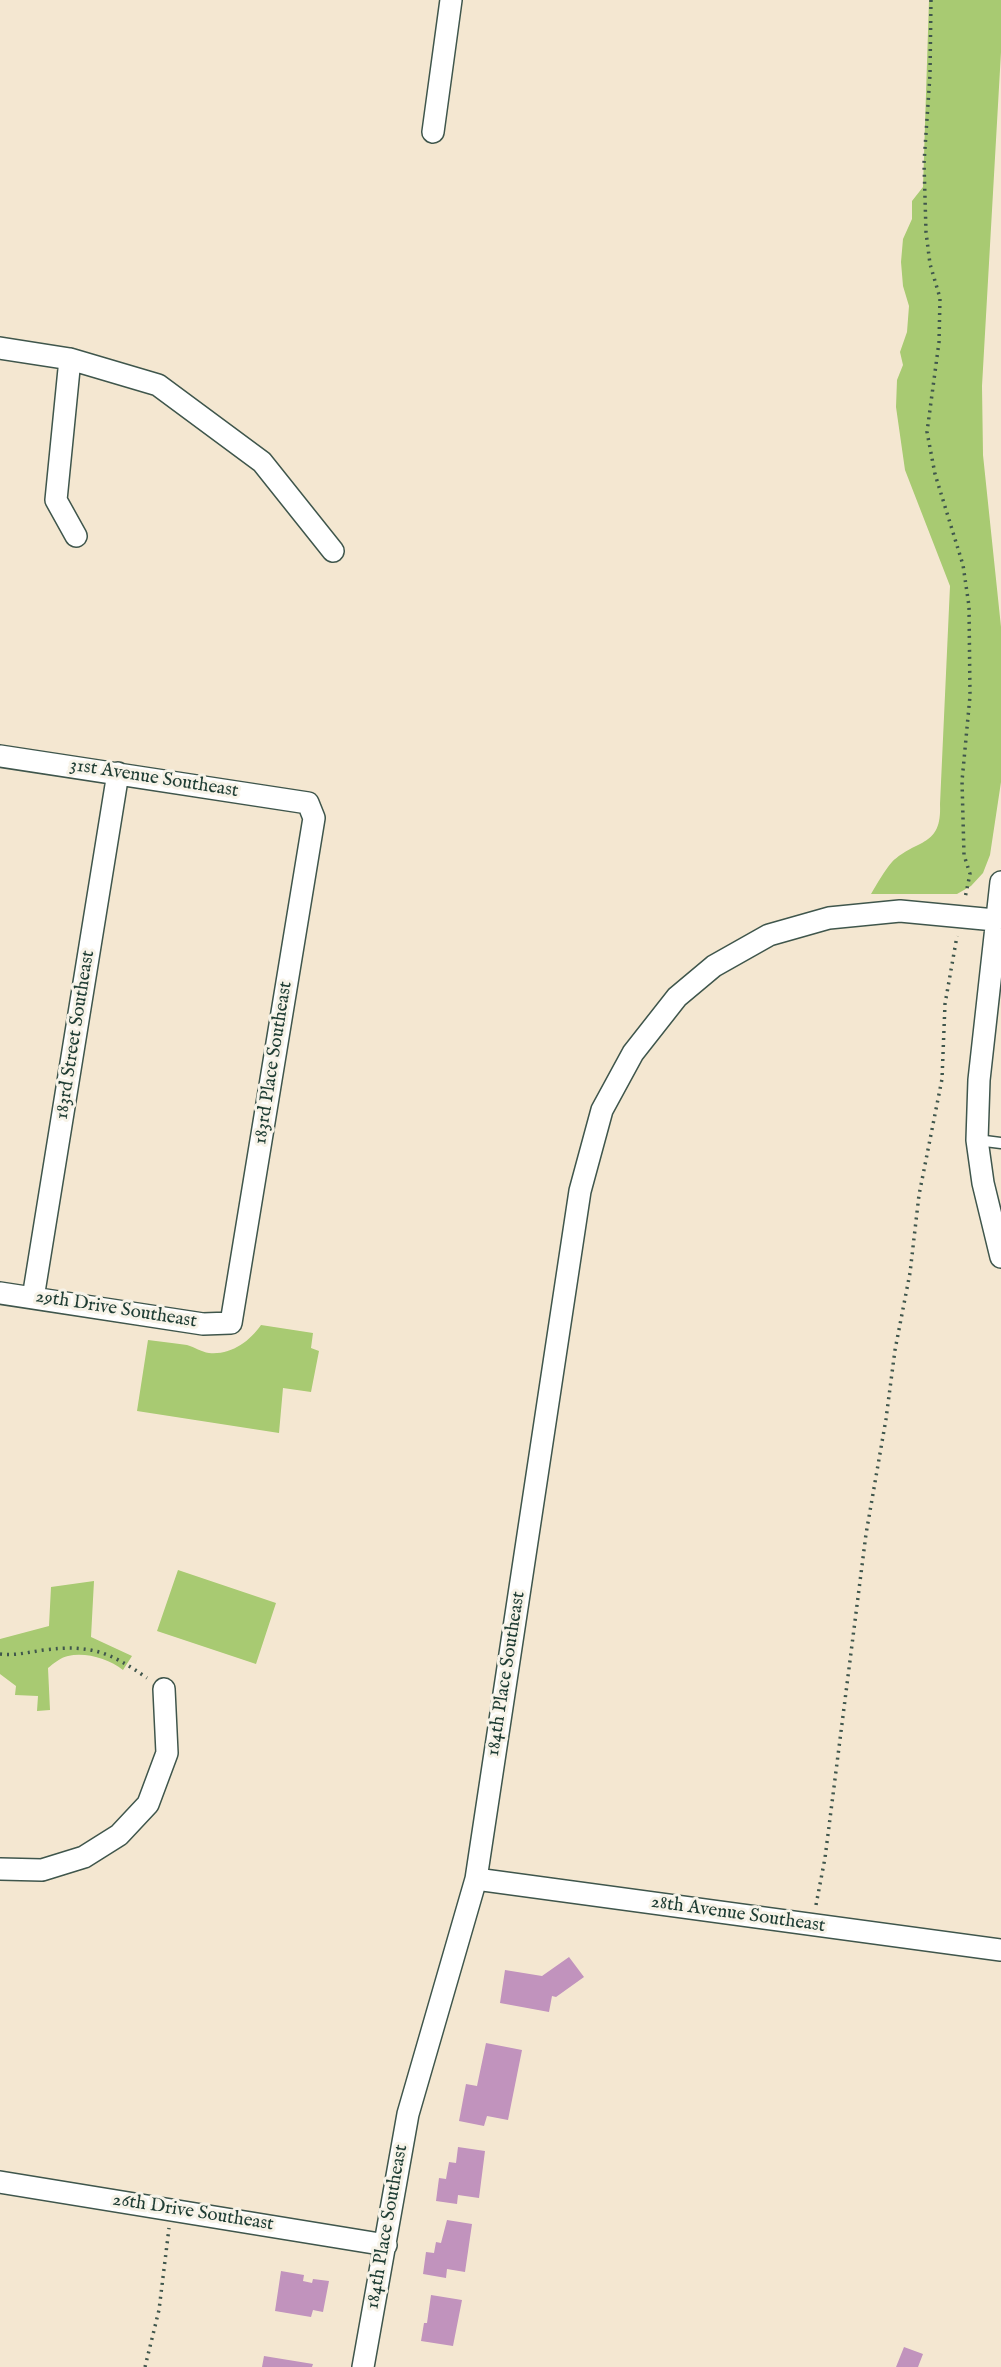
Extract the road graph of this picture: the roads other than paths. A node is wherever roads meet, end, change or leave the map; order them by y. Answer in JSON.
{"nodes":[{"id":1,"x":452,"y":0,"type":"edge"},
{"id":2,"x":433,"y":132,"type":"dead end"},
{"id":3,"x":0,"y":348,"type":"edge"},
{"id":4,"x":70,"y":359,"type":"junction"},
{"id":5,"x":76,"y":536,"type":"dead end"},
{"id":6,"x":333,"y":551,"type":"dead end"},
{"id":7,"x":0,"y":756,"type":"edge"},
{"id":8,"x":118,"y":773,"type":"junction"},
{"id":9,"x":308,"y":803,"type":"joint"},
{"id":10,"x":1001,"y":882,"type":"edge"},
{"id":11,"x":995,"y":920,"type":"junction"},
{"id":12,"x":977,"y":1140,"type":"junction"},
{"id":13,"x":1001,"y":1143,"type":"edge"},
{"id":14,"x":998,"y":1234,"type":"edge"},
{"id":15,"x":1001,"y":1257,"type":"edge"},
{"id":16,"x":0,"y":1293,"type":"edge"},
{"id":17,"x":33,"y":1298,"type":"junction"},
{"id":18,"x":231,"y":1323,"type":"joint"},
{"id":19,"x":164,"y":1689,"type":"road end"},
{"id":20,"x":0,"y":1869,"type":"edge"},
{"id":21,"x":476,"y":1879,"type":"junction"},
{"id":22,"x":1001,"y":1950,"type":"edge"},
{"id":23,"x":0,"y":2182,"type":"edge"},
{"id":24,"x":386,"y":2245,"type":"junction"},
{"id":25,"x":363,"y":2367,"type":"edge"}],
"edges":[{"from":1,"to":2,"type":"street"},
{"from":3,"to":4,"type":"street"},
{"from":4,"to":5,"type":"street"},
{"from":4,"to":6,"type":"street"},
{"from":7,"to":8,"type":"street","name":"31st Avenue Southeast"},
{"from":8,"to":9,"type":"street","name":"31st Avenue Southeast"},
{"from":8,"to":17,"type":"street","name":"183rd Street Southeast"},
{"from":9,"to":18,"type":"street","name":"183rd Place Southeast"},
{"from":10,"to":11,"type":"street"},
{"from":11,"to":12,"type":"street"},
{"from":11,"to":21,"type":"street","name":"184th Place Southeast"},
{"from":12,"to":13,"type":"lane"},
{"from":12,"to":14,"type":"street"},
{"from":14,"to":15,"type":"street"},
{"from":16,"to":17,"type":"street","name":"29th Drive Southeast"},
{"from":17,"to":18,"type":"street","name":"29th Drive Southeast"},
{"from":19,"to":20,"type":"street"},
{"from":21,"to":22,"type":"street","name":"28th Avenue Southeast"},
{"from":21,"to":24,"type":"street","name":"184th Place Southeast"},
{"from":23,"to":24,"type":"street","name":"26th Drive Southeast"},
{"from":24,"to":25,"type":"street","name":"184th Place Southeast"}]}
